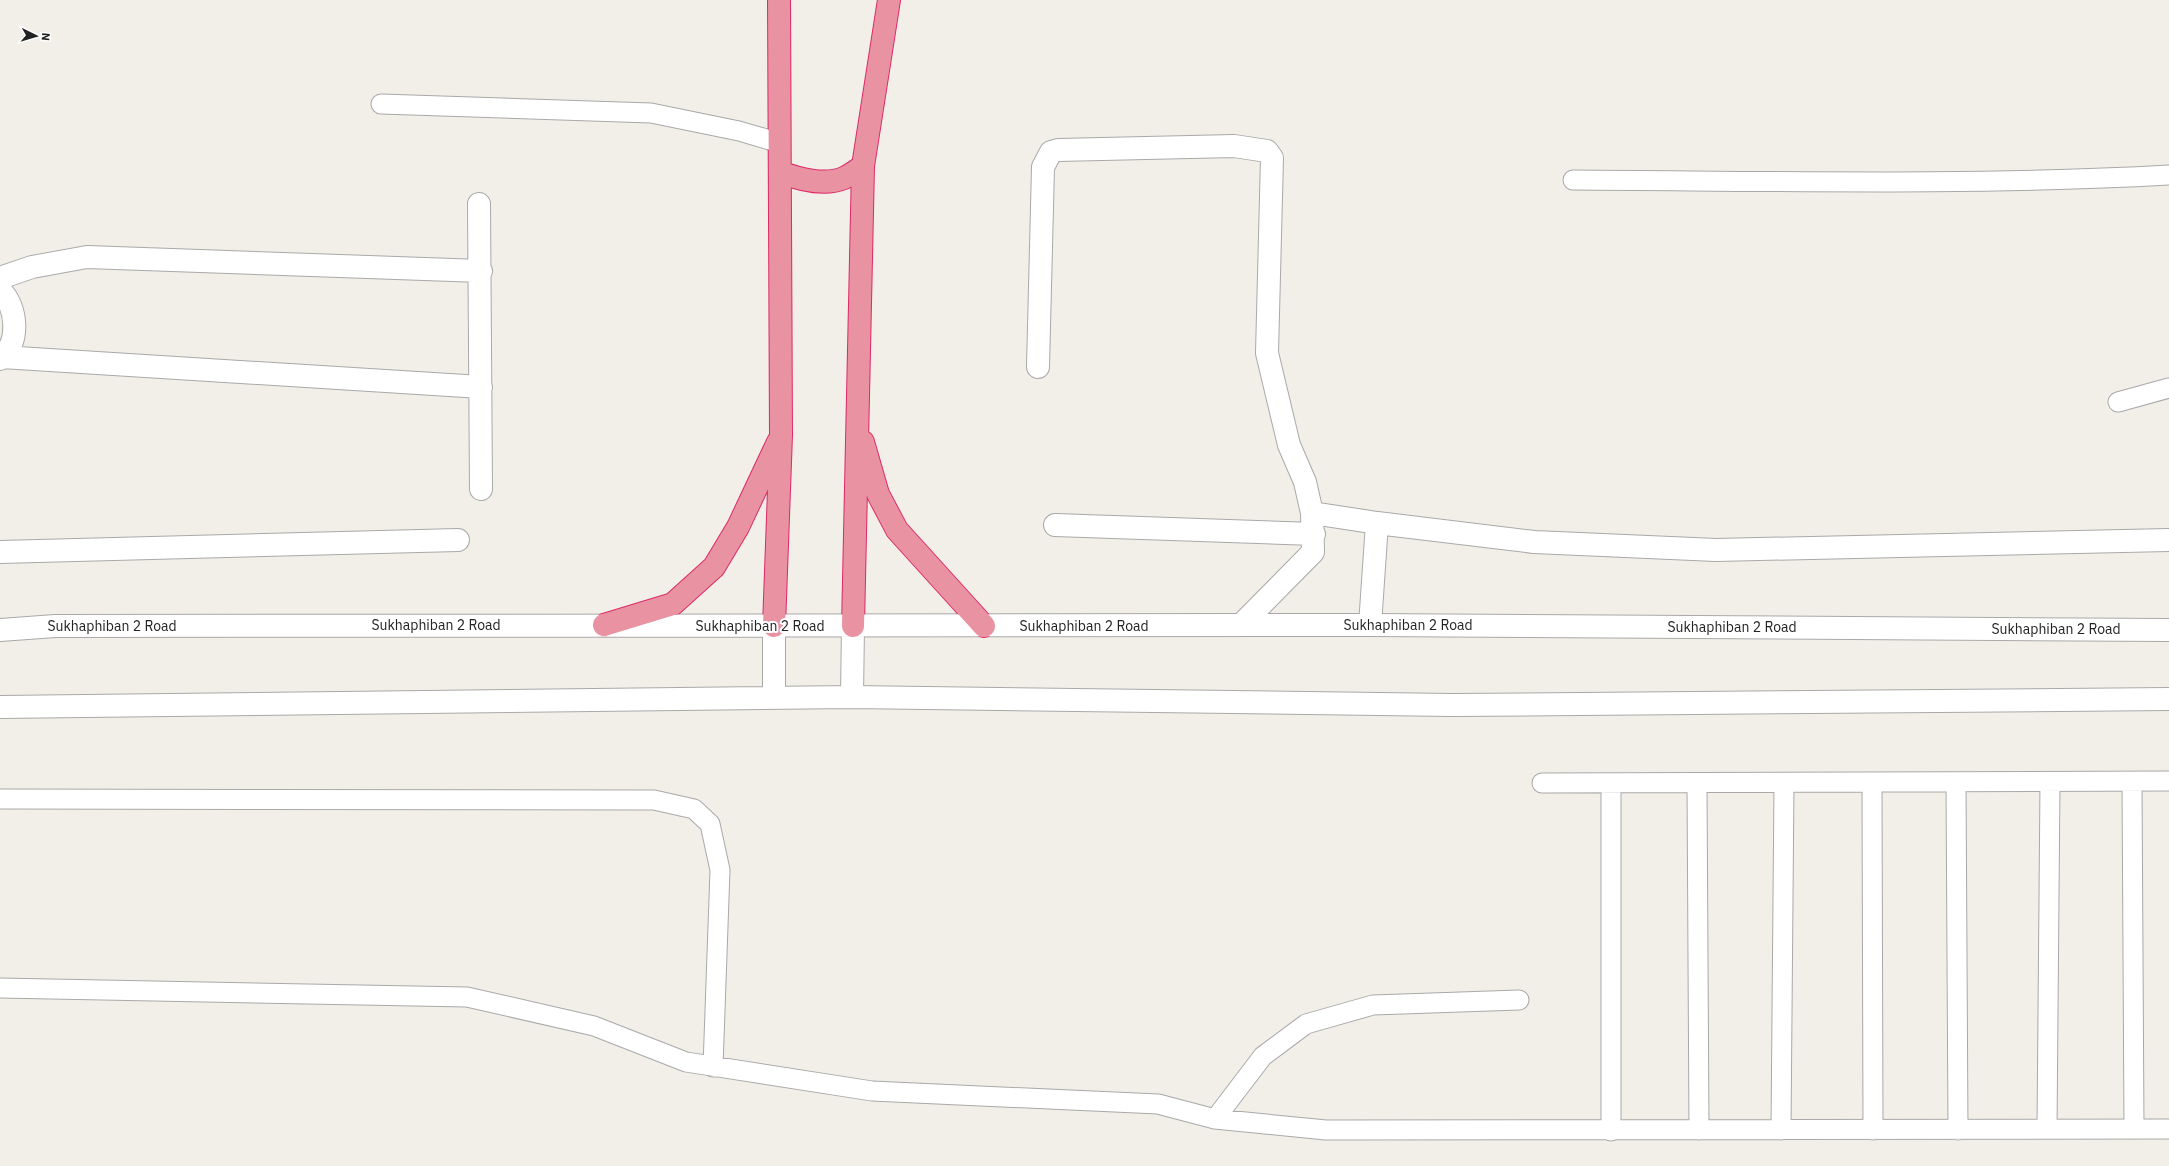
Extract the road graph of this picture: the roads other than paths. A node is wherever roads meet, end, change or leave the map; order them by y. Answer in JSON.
{"nodes":[{"id":1,"x":779,"y":0,"type":"edge"},
{"id":2,"x":889,"y":0,"type":"edge"},
{"id":3,"x":381,"y":104,"type":"dead end"},
{"id":4,"x":780,"y":143,"type":"junction"},
{"id":5,"x":863,"y":166,"type":"junction"},
{"id":6,"x":780,"y":172,"type":"junction"},
{"id":7,"x":2169,"y":175,"type":"edge"},
{"id":8,"x":1573,"y":180,"type":"dead end"},
{"id":9,"x":479,"y":204,"type":"dead end"},
{"id":10,"x":481,"y":270,"type":"junction"},
{"id":11,"x":0,"y":278,"type":"edge"},
{"id":12,"x":0,"y":290,"type":"edge"},
{"id":13,"x":1,"y":358,"type":"edge"},
{"id":14,"x":1038,"y":367,"type":"dead end"},
{"id":15,"x":481,"y":387,"type":"junction"},
{"id":16,"x":2169,"y":388,"type":"edge"},
{"id":17,"x":2118,"y":402,"type":"dead end"},
{"id":18,"x":858,"y":424,"type":"junction"},
{"id":19,"x":781,"y":436,"type":"junction"},
{"id":20,"x":482,"y":489,"type":"dead end"},
{"id":21,"x":1313,"y":523,"type":"junction"},
{"id":22,"x":1377,"y":523,"type":"junction"},
{"id":23,"x":1055,"y":525,"type":"dead end"},
{"id":24,"x":458,"y":540,"type":"dead end"},
{"id":25,"x":2169,"y":540,"type":"edge"},
{"id":26,"x":0,"y":552,"type":"edge"},
{"id":27,"x":604,"y":625,"type":"junction"},
{"id":28,"x":1241,"y":625,"type":"junction"},
{"id":29,"x":1370,"y":625,"type":"junction"},
{"id":30,"x":774,"y":626,"type":"junction"},
{"id":31,"x":853,"y":626,"type":"junction"},
{"id":32,"x":984,"y":626,"type":"junction"},
{"id":33,"x":0,"y":630,"type":"edge"},
{"id":34,"x":2169,"y":630,"type":"edge"},
{"id":35,"x":774,"y":697,"type":"junction"},
{"id":36,"x":852,"y":697,"type":"junction"},
{"id":37,"x":2169,"y":699,"type":"edge"},
{"id":38,"x":0,"y":707,"type":"edge"},
{"id":39,"x":1784,"y":782,"type":"junction"},
{"id":40,"x":1872,"y":782,"type":"junction"},
{"id":41,"x":1956,"y":782,"type":"junction"},
{"id":42,"x":2050,"y":782,"type":"junction"},
{"id":43,"x":2132,"y":782,"type":"junction"},
{"id":44,"x":2169,"y":782,"type":"edge"},
{"id":45,"x":1542,"y":783,"type":"dead end"},
{"id":46,"x":1612,"y":783,"type":"junction"},
{"id":47,"x":1697,"y":783,"type":"junction"},
{"id":48,"x":0,"y":799,"type":"edge"},
{"id":49,"x":0,"y":988,"type":"edge"},
{"id":50,"x":1519,"y":1000,"type":"dead end"},
{"id":51,"x":713,"y":1067,"type":"junction"},
{"id":52,"x":1216,"y":1119,"type":"junction"},
{"id":53,"x":2169,"y":1128,"type":"edge"},
{"id":54,"x":2047,"y":1129,"type":"junction"},
{"id":55,"x":2134,"y":1129,"type":"junction"},
{"id":56,"x":1699,"y":1130,"type":"junction"},
{"id":57,"x":1782,"y":1130,"type":"junction"},
{"id":58,"x":1873,"y":1130,"type":"junction"},
{"id":59,"x":1958,"y":1130,"type":"junction"},
{"id":60,"x":1611,"y":1131,"type":"junction"}],
"edges":[{"from":1,"to":4,"type":"highway"},
{"from":2,"to":5,"type":"highway"},
{"from":3,"to":4,"type":"lane"},
{"from":4,"to":6,"type":"highway"},
{"from":5,"to":6,"type":"highway"},
{"from":5,"to":18,"type":"highway"},
{"from":6,"to":19,"type":"highway"},
{"from":7,"to":8,"type":"lane"},
{"from":9,"to":10,"type":"street"},
{"from":10,"to":11,"type":"street"},
{"from":10,"to":15,"type":"street"},
{"from":12,"to":13,"type":"street"},
{"from":13,"to":15,"type":"street"},
{"from":14,"to":21,"type":"street"},
{"from":15,"to":20,"type":"street"},
{"from":16,"to":17,"type":"lane"},
{"from":18,"to":31,"type":"highway"},
{"from":18,"to":32,"type":"highway"},
{"from":19,"to":27,"type":"highway"},
{"from":19,"to":30,"type":"highway"},
{"from":21,"to":22,"type":"street"},
{"from":21,"to":23,"type":"street"},
{"from":21,"to":28,"type":"street"},
{"from":22,"to":25,"type":"street"},
{"from":22,"to":29,"type":"street"},
{"from":24,"to":26,"type":"street"},
{"from":27,"to":30,"type":"street","name":"Sukhaphiban 2 Road"},
{"from":27,"to":33,"type":"street","name":"Sukhaphiban 2 Road"},
{"from":28,"to":29,"type":"street","name":"Sukhaphiban 2 Road"},
{"from":28,"to":32,"type":"street","name":"Sukhaphiban 2 Road"},
{"from":29,"to":34,"type":"street","name":"Sukhaphiban 2 Road"},
{"from":30,"to":31,"type":"street","name":"Sukhaphiban 2 Road"},
{"from":30,"to":35,"type":"street"},
{"from":31,"to":32,"type":"street","name":"Sukhaphiban 2 Road"},
{"from":31,"to":36,"type":"street"},
{"from":35,"to":36,"type":"street"},
{"from":35,"to":38,"type":"street"},
{"from":36,"to":37,"type":"street"},
{"from":39,"to":40,"type":"lane"},
{"from":39,"to":47,"type":"lane"},
{"from":39,"to":57,"type":"lane"},
{"from":40,"to":41,"type":"lane"},
{"from":40,"to":58,"type":"lane"},
{"from":41,"to":42,"type":"lane"},
{"from":41,"to":59,"type":"lane"},
{"from":42,"to":43,"type":"lane"},
{"from":42,"to":54,"type":"lane"},
{"from":43,"to":44,"type":"lane"},
{"from":43,"to":55,"type":"lane"},
{"from":45,"to":46,"type":"lane"},
{"from":46,"to":47,"type":"lane"},
{"from":46,"to":60,"type":"lane"},
{"from":47,"to":56,"type":"lane"},
{"from":48,"to":51,"type":"lane"},
{"from":49,"to":51,"type":"lane"},
{"from":50,"to":52,"type":"lane"},
{"from":51,"to":52,"type":"lane"},
{"from":52,"to":60,"type":"lane"},
{"from":53,"to":55,"type":"lane"},
{"from":54,"to":55,"type":"lane"},
{"from":54,"to":59,"type":"lane"},
{"from":56,"to":57,"type":"lane"},
{"from":56,"to":60,"type":"lane"},
{"from":57,"to":58,"type":"lane"},
{"from":58,"to":59,"type":"lane"}]}
